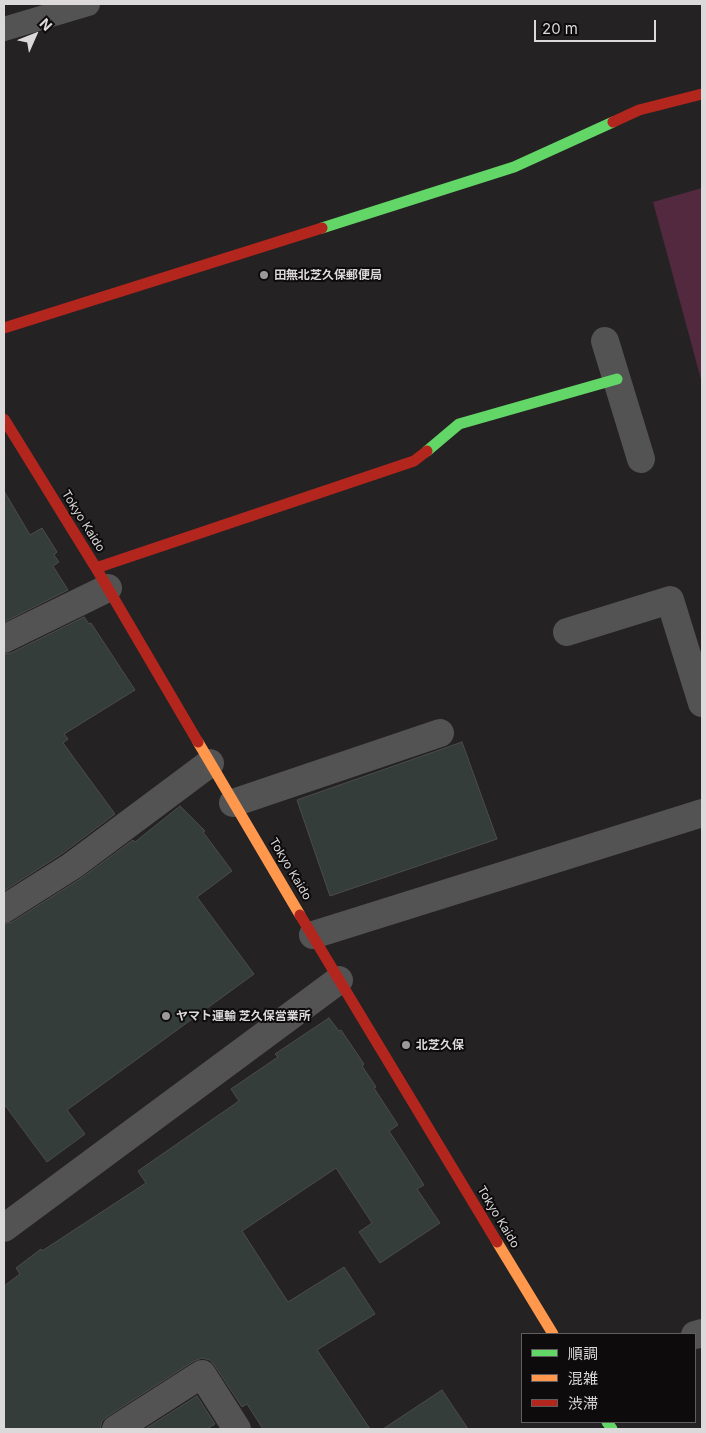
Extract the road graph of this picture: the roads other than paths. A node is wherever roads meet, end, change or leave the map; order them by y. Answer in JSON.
{"nodes":[{"id":1,"x":88,"y":4,"type":"edge"},
{"id":2,"x":4,"y":29,"type":"edge"},
{"id":3,"x":702,"y":94,"type":"edge"},
{"id":4,"x":4,"y":328,"type":"edge"},
{"id":5,"x":606,"y":341,"type":"dead end"},
{"id":6,"x":616,"y":379,"type":"junction"},
{"id":7,"x":4,"y":419,"type":"edge"},
{"id":8,"x":641,"y":460,"type":"dead end"},
{"id":9,"x":102,"y":578,"type":"junction"},
{"id":10,"x":567,"y":632,"type":"dead end"},
{"id":11,"x":4,"y":639,"type":"edge"},
{"id":12,"x":702,"y":703,"type":"edge"},
{"id":13,"x":440,"y":733,"type":"dead end"},
{"id":14,"x":210,"y":763,"type":"junction"},
{"id":15,"x":233,"y":803,"type":"junction"},
{"id":16,"x":702,"y":813,"type":"edge"},
{"id":17,"x":4,"y":909,"type":"edge"},
{"id":18,"x":313,"y":935,"type":"junction"},
{"id":19,"x":339,"y":980,"type":"junction"},
{"id":20,"x":4,"y":1228,"type":"edge"},
{"id":21,"x":551,"y":1333,"type":"edge"},
{"id":22,"x":116,"y":1429,"type":"edge"},
{"id":23,"x":237,"y":1429,"type":"edge"}],
"edges":[{"from":1,"to":2,"type":"lane"},
{"from":3,"to":4,"type":"street"},
{"from":5,"to":6,"type":"street"},
{"from":6,"to":8,"type":"street"},
{"from":6,"to":9,"type":"street"},
{"from":7,"to":9,"type":"street","name":"Tokyo Kaido"},
{"from":9,"to":11,"type":"street"},
{"from":9,"to":14,"type":"street","name":"Tokyo Kaido"},
{"from":10,"to":12,"type":"street"},
{"from":13,"to":15,"type":"street"},
{"from":14,"to":15,"type":"street","name":"Tokyo Kaido"},
{"from":14,"to":17,"type":"street"},
{"from":15,"to":18,"type":"street","name":"Tokyo Kaido"},
{"from":16,"to":18,"type":"street"},
{"from":18,"to":19,"type":"street","name":"Tokyo Kaido"},
{"from":19,"to":20,"type":"street"},
{"from":19,"to":21,"type":"street","name":"Tokyo Kaido"},
{"from":22,"to":23,"type":"street"}]}
